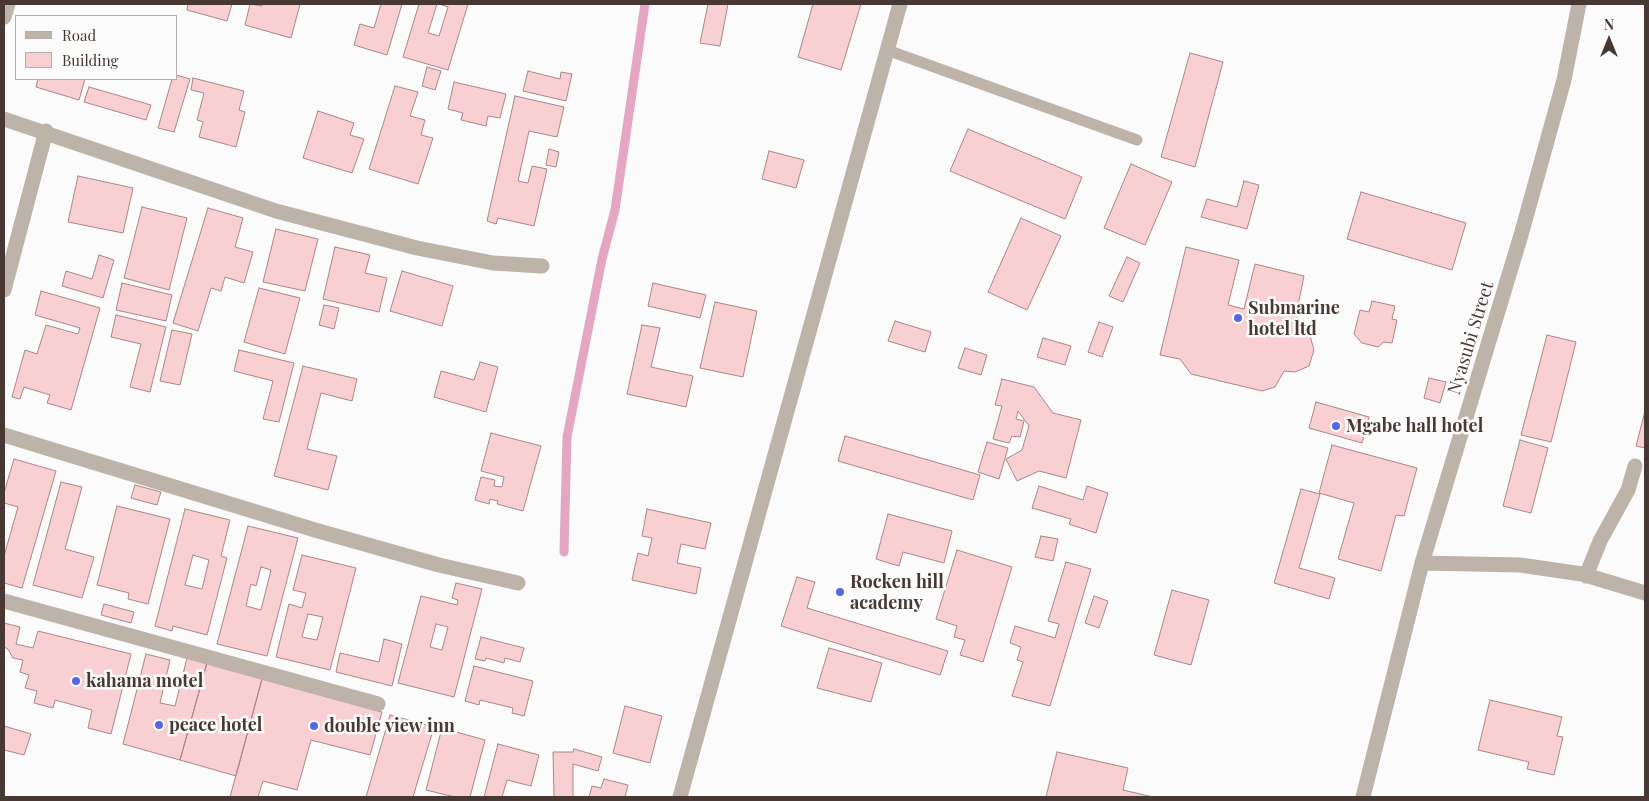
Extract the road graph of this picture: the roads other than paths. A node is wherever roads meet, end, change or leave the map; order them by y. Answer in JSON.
{"nodes":[{"id":1,"x":8,"y":4,"type":"edge"},
{"id":2,"x":900,"y":4,"type":"edge"},
{"id":3,"x":1579,"y":4,"type":"edge"},
{"id":4,"x":4,"y":17,"type":"edge"},
{"id":5,"x":886,"y":50,"type":"junction"},
{"id":6,"x":4,"y":119,"type":"edge"},
{"id":7,"x":46,"y":131,"type":"junction"},
{"id":8,"x":1136,"y":140,"type":"dead end"},
{"id":9,"x":542,"y":266,"type":"dead end"},
{"id":10,"x":4,"y":290,"type":"edge"},
{"id":11,"x":4,"y":435,"type":"edge"},
{"id":12,"x":1635,"y":466,"type":"dead end"},
{"id":13,"x":1422,"y":563,"type":"junction"},
{"id":14,"x":1586,"y":576,"type":"junction"},
{"id":15,"x":518,"y":583,"type":"dead end"},
{"id":16,"x":1645,"y":593,"type":"edge"},
{"id":17,"x":4,"y":601,"type":"edge"},
{"id":18,"x":378,"y":704,"type":"dead end"},
{"id":19,"x":680,"y":797,"type":"edge"},
{"id":20,"x":1363,"y":797,"type":"edge"}],
"edges":[{"from":1,"to":4,"type":"street"},
{"from":2,"to":5,"type":"street"},
{"from":3,"to":13,"type":"street","name":"Nyasubi Street"},
{"from":5,"to":8,"type":"lane"},
{"from":5,"to":19,"type":"street"},
{"from":6,"to":7,"type":"street"},
{"from":7,"to":9,"type":"street"},
{"from":7,"to":10,"type":"street"},
{"from":11,"to":15,"type":"street"},
{"from":12,"to":14,"type":"street"},
{"from":13,"to":14,"type":"street"},
{"from":13,"to":20,"type":"street","name":"Nyasubi Street"},
{"from":14,"to":16,"type":"street"},
{"from":17,"to":18,"type":"street"}]}
